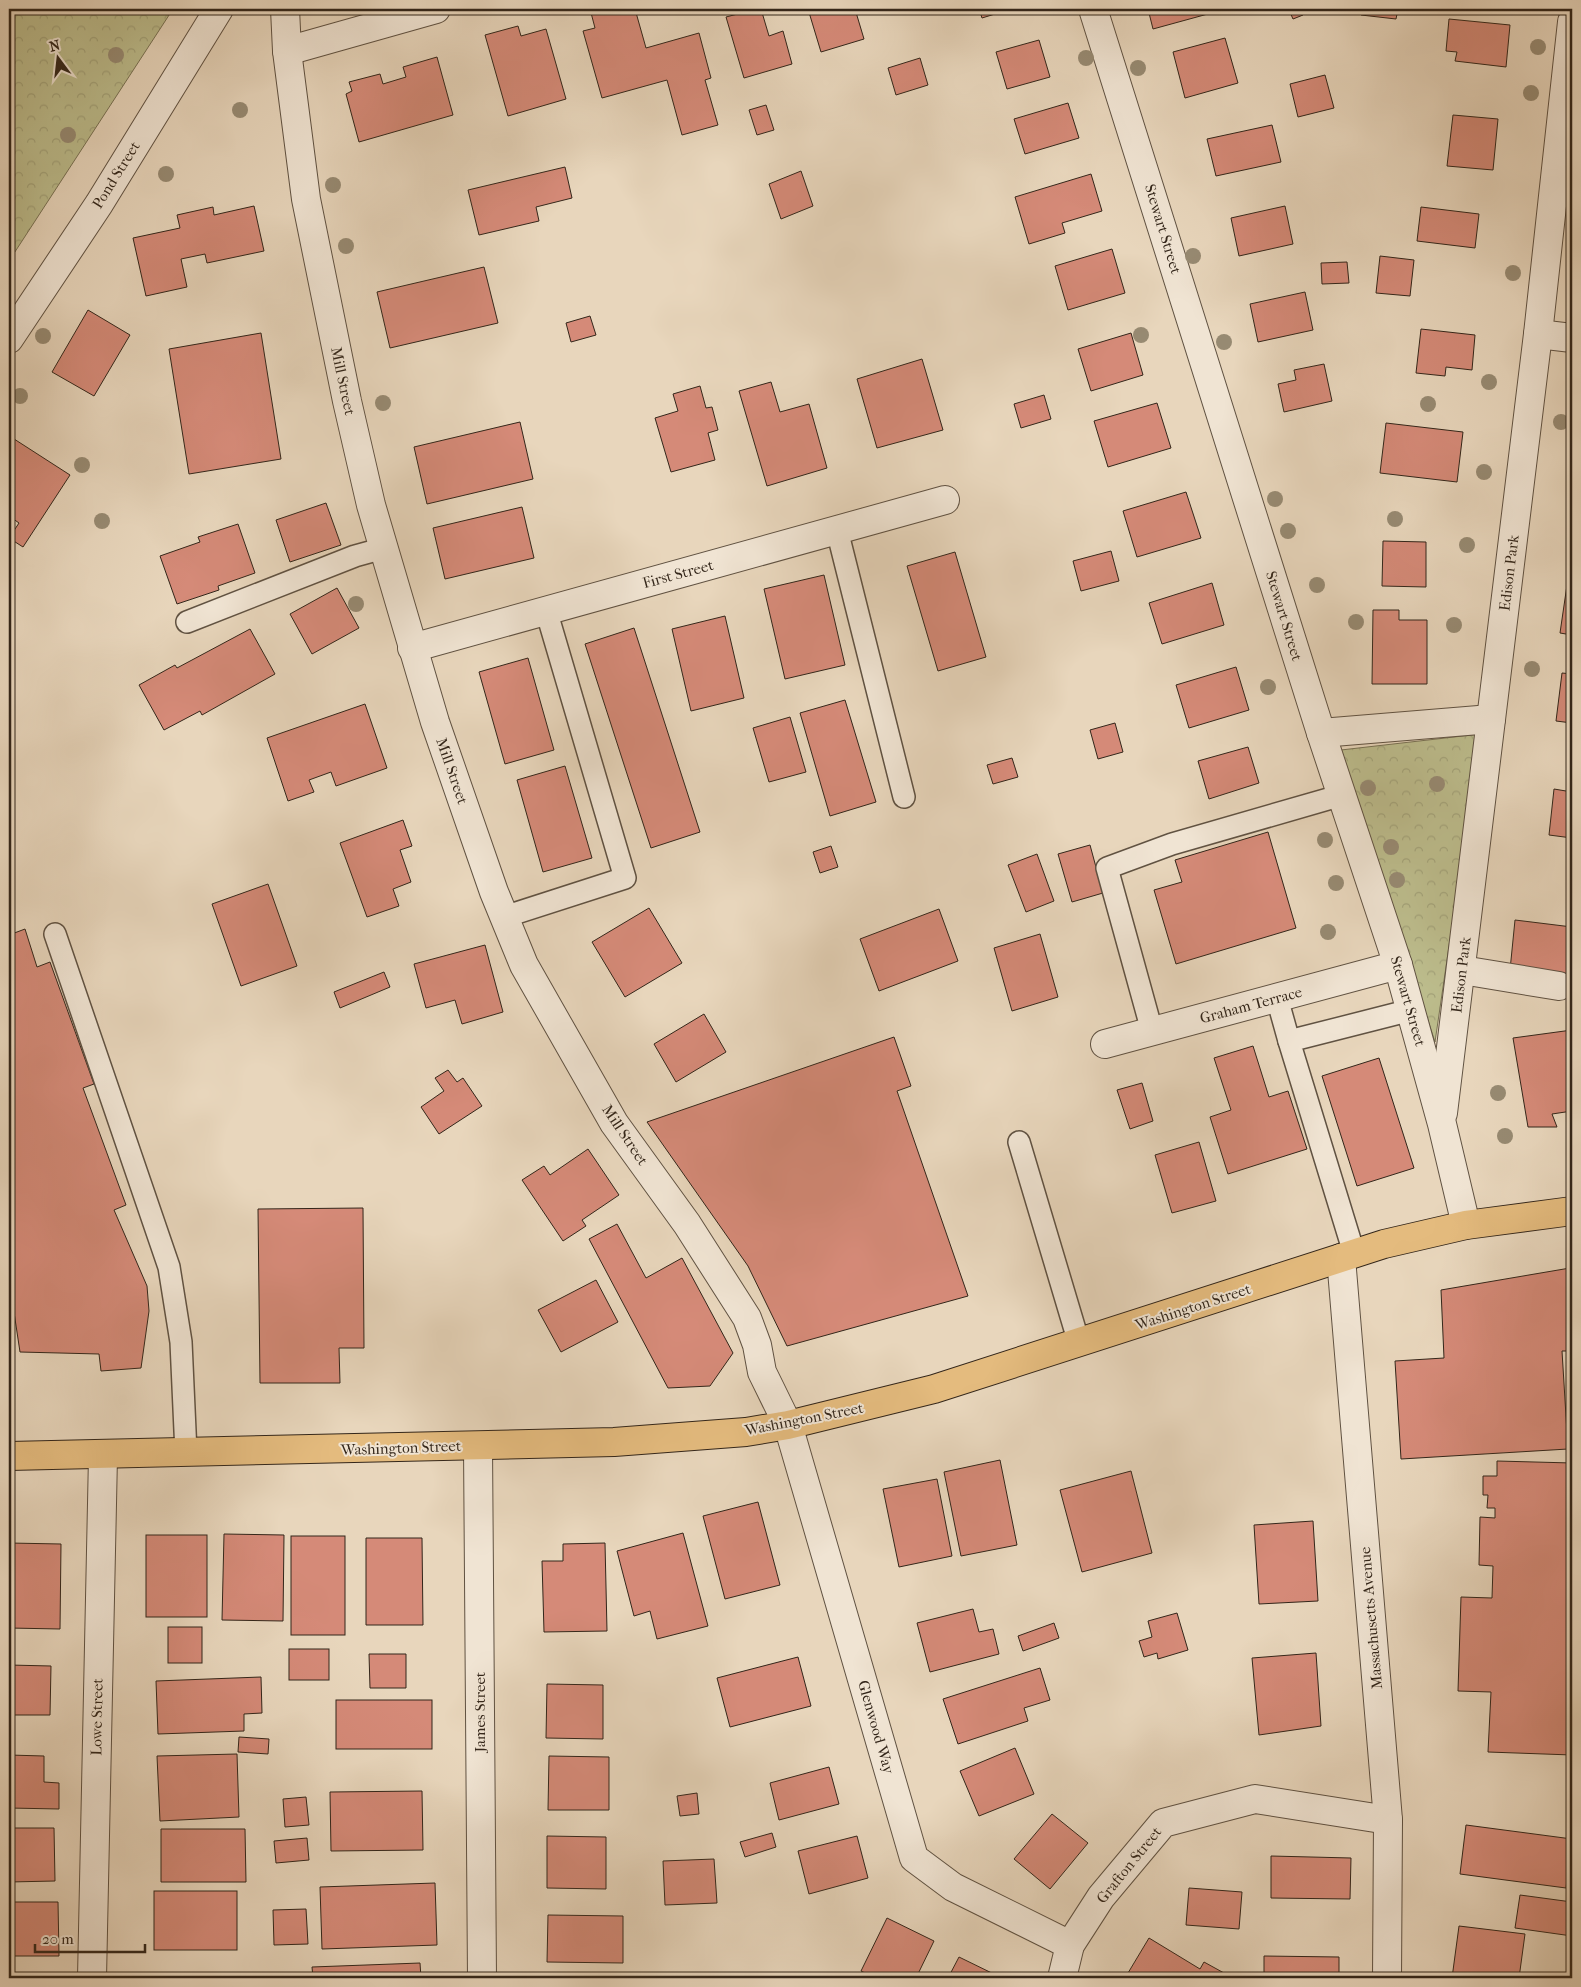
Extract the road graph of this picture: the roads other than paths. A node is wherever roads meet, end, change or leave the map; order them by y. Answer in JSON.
{"nodes":[{"id":1,"x":219,"y":9,"type":"edge"},
{"id":2,"x":285,"y":9,"type":"edge"},
{"id":3,"x":436,"y":9,"type":"edge"},
{"id":4,"x":1093,"y":9,"type":"edge"},
{"id":5,"x":1572,"y":22,"type":"edge"},
{"id":6,"x":287,"y":51,"type":"junction"},
{"id":7,"x":1538,"y":334,"type":"junction"},
{"id":8,"x":1572,"y":338,"type":"edge"},
{"id":9,"x":9,"y":339,"type":"edge"},
{"id":10,"x":945,"y":500,"type":"dead end"},
{"id":11,"x":837,"y":530,"type":"junction"},
{"id":12,"x":384,"y":548,"type":"junction"},
{"id":13,"x":546,"y":610,"type":"junction"},
{"id":14,"x":187,"y":622,"type":"dead end"},
{"id":15,"x":412,"y":648,"type":"junction"},
{"id":16,"x":1491,"y":719,"type":"junction"},
{"id":17,"x":1321,"y":733,"type":"junction"},
{"id":18,"x":1342,"y":795,"type":"junction"},
{"id":19,"x":904,"y":797,"type":"dead end"},
{"id":20,"x":504,"y":917,"type":"junction"},
{"id":21,"x":56,"y":934,"type":"dead end"},
{"id":22,"x":1398,"y":965,"type":"junction"},
{"id":23,"x":1462,"y":970,"type":"junction"},
{"id":24,"x":1559,"y":986,"type":"dead end"},
{"id":25,"x":1277,"y":998,"type":"junction"},
{"id":26,"x":1411,"y":1010,"type":"junction"},
{"id":27,"x":1152,"y":1031,"type":"junction"},
{"id":28,"x":1289,"y":1040,"type":"junction"},
{"id":29,"x":1104,"y":1044,"type":"dead end"},
{"id":30,"x":1442,"y":1124,"type":"junction"},
{"id":31,"x":1019,"y":1142,"type":"dead end"},
{"id":32,"x":1572,"y":1211,"type":"edge"},
{"id":33,"x":1466,"y":1225,"type":"junction"},
{"id":34,"x":1347,"y":1256,"type":"junction"},
{"id":35,"x":1079,"y":1343,"type":"junction"},
{"id":36,"x":788,"y":1425,"type":"junction"},
{"id":37,"x":478,"y":1446,"type":"junction"},
{"id":38,"x":186,"y":1454,"type":"junction"},
{"id":39,"x":9,"y":1456,"type":"edge"},
{"id":40,"x":103,"y":1456,"type":"junction"},
{"id":41,"x":1388,"y":1820,"type":"junction"},
{"id":42,"x":1070,"y":1945,"type":"junction"},
{"id":43,"x":92,"y":1978,"type":"edge"},
{"id":44,"x":482,"y":1978,"type":"edge"},
{"id":45,"x":1062,"y":1978,"type":"edge"},
{"id":46,"x":1388,"y":1978,"type":"edge"}],
"edges":[{"from":1,"to":9,"type":"street","name":"Pond Street"},
{"from":2,"to":6,"type":"street"},
{"from":3,"to":6,"type":"street"},
{"from":4,"to":17,"type":"street","name":"Stewart Street"},
{"from":5,"to":7,"type":"street","name":"Edison Park"},
{"from":6,"to":12,"type":"street","name":"Mill Street"},
{"from":7,"to":8,"type":"street"},
{"from":7,"to":16,"type":"street","name":"Edison Park"},
{"from":10,"to":11,"type":"street","name":"First Street"},
{"from":11,"to":13,"type":"street","name":"First Street"},
{"from":11,"to":19,"type":"lane"},
{"from":12,"to":14,"type":"lane"},
{"from":12,"to":15,"type":"street","name":"Mill Street"},
{"from":13,"to":15,"type":"street","name":"First Street"},
{"from":13,"to":20,"type":"lane"},
{"from":15,"to":20,"type":"street","name":"Mill Street"},
{"from":16,"to":17,"type":"street"},
{"from":16,"to":23,"type":"street","name":"Edison Park"},
{"from":17,"to":18,"type":"street","name":"Stewart Street"},
{"from":18,"to":22,"type":"street","name":"Stewart Street"},
{"from":18,"to":27,"type":"lane"},
{"from":20,"to":36,"type":"street","name":"Mill Street"},
{"from":21,"to":38,"type":"lane"},
{"from":22,"to":25,"type":"street","name":"Graham Terrace"},
{"from":22,"to":26,"type":"street","name":"Stewart Street"},
{"from":23,"to":24,"type":"street"},
{"from":23,"to":30,"type":"street","name":"Edison Park"},
{"from":25,"to":27,"type":"street","name":"Graham Terrace"},
{"from":25,"to":28,"type":"lane"},
{"from":26,"to":28,"type":"lane"},
{"from":26,"to":30,"type":"street","name":"Stewart Street"},
{"from":27,"to":29,"type":"street","name":"Graham Terrace"},
{"from":28,"to":34,"type":"lane"},
{"from":30,"to":33,"type":"street","name":"Stewart Street"},
{"from":31,"to":35,"type":"lane"},
{"from":32,"to":33,"type":"main road","name":"Washington Street"},
{"from":33,"to":34,"type":"main road","name":"Washington Street"},
{"from":34,"to":35,"type":"main road","name":"Washington Street"},
{"from":34,"to":41,"type":"street","name":"Massachusetts Avenue"},
{"from":35,"to":36,"type":"main road","name":"Washington Street"},
{"from":36,"to":37,"type":"main road","name":"Washington Street"},
{"from":36,"to":42,"type":"street","name":"Glenwood Way"},
{"from":37,"to":38,"type":"main road","name":"Washington Street"},
{"from":37,"to":44,"type":"street","name":"James Street"},
{"from":38,"to":40,"type":"main road","name":"Washington Street"},
{"from":39,"to":40,"type":"main road","name":"Washington Street"},
{"from":40,"to":43,"type":"street","name":"Lowe Street"},
{"from":41,"to":42,"type":"street","name":"Grafton Street"},
{"from":41,"to":46,"type":"street","name":"Massachusetts Avenue"},
{"from":42,"to":45,"type":"street","name":"Grafton Street"}]}
